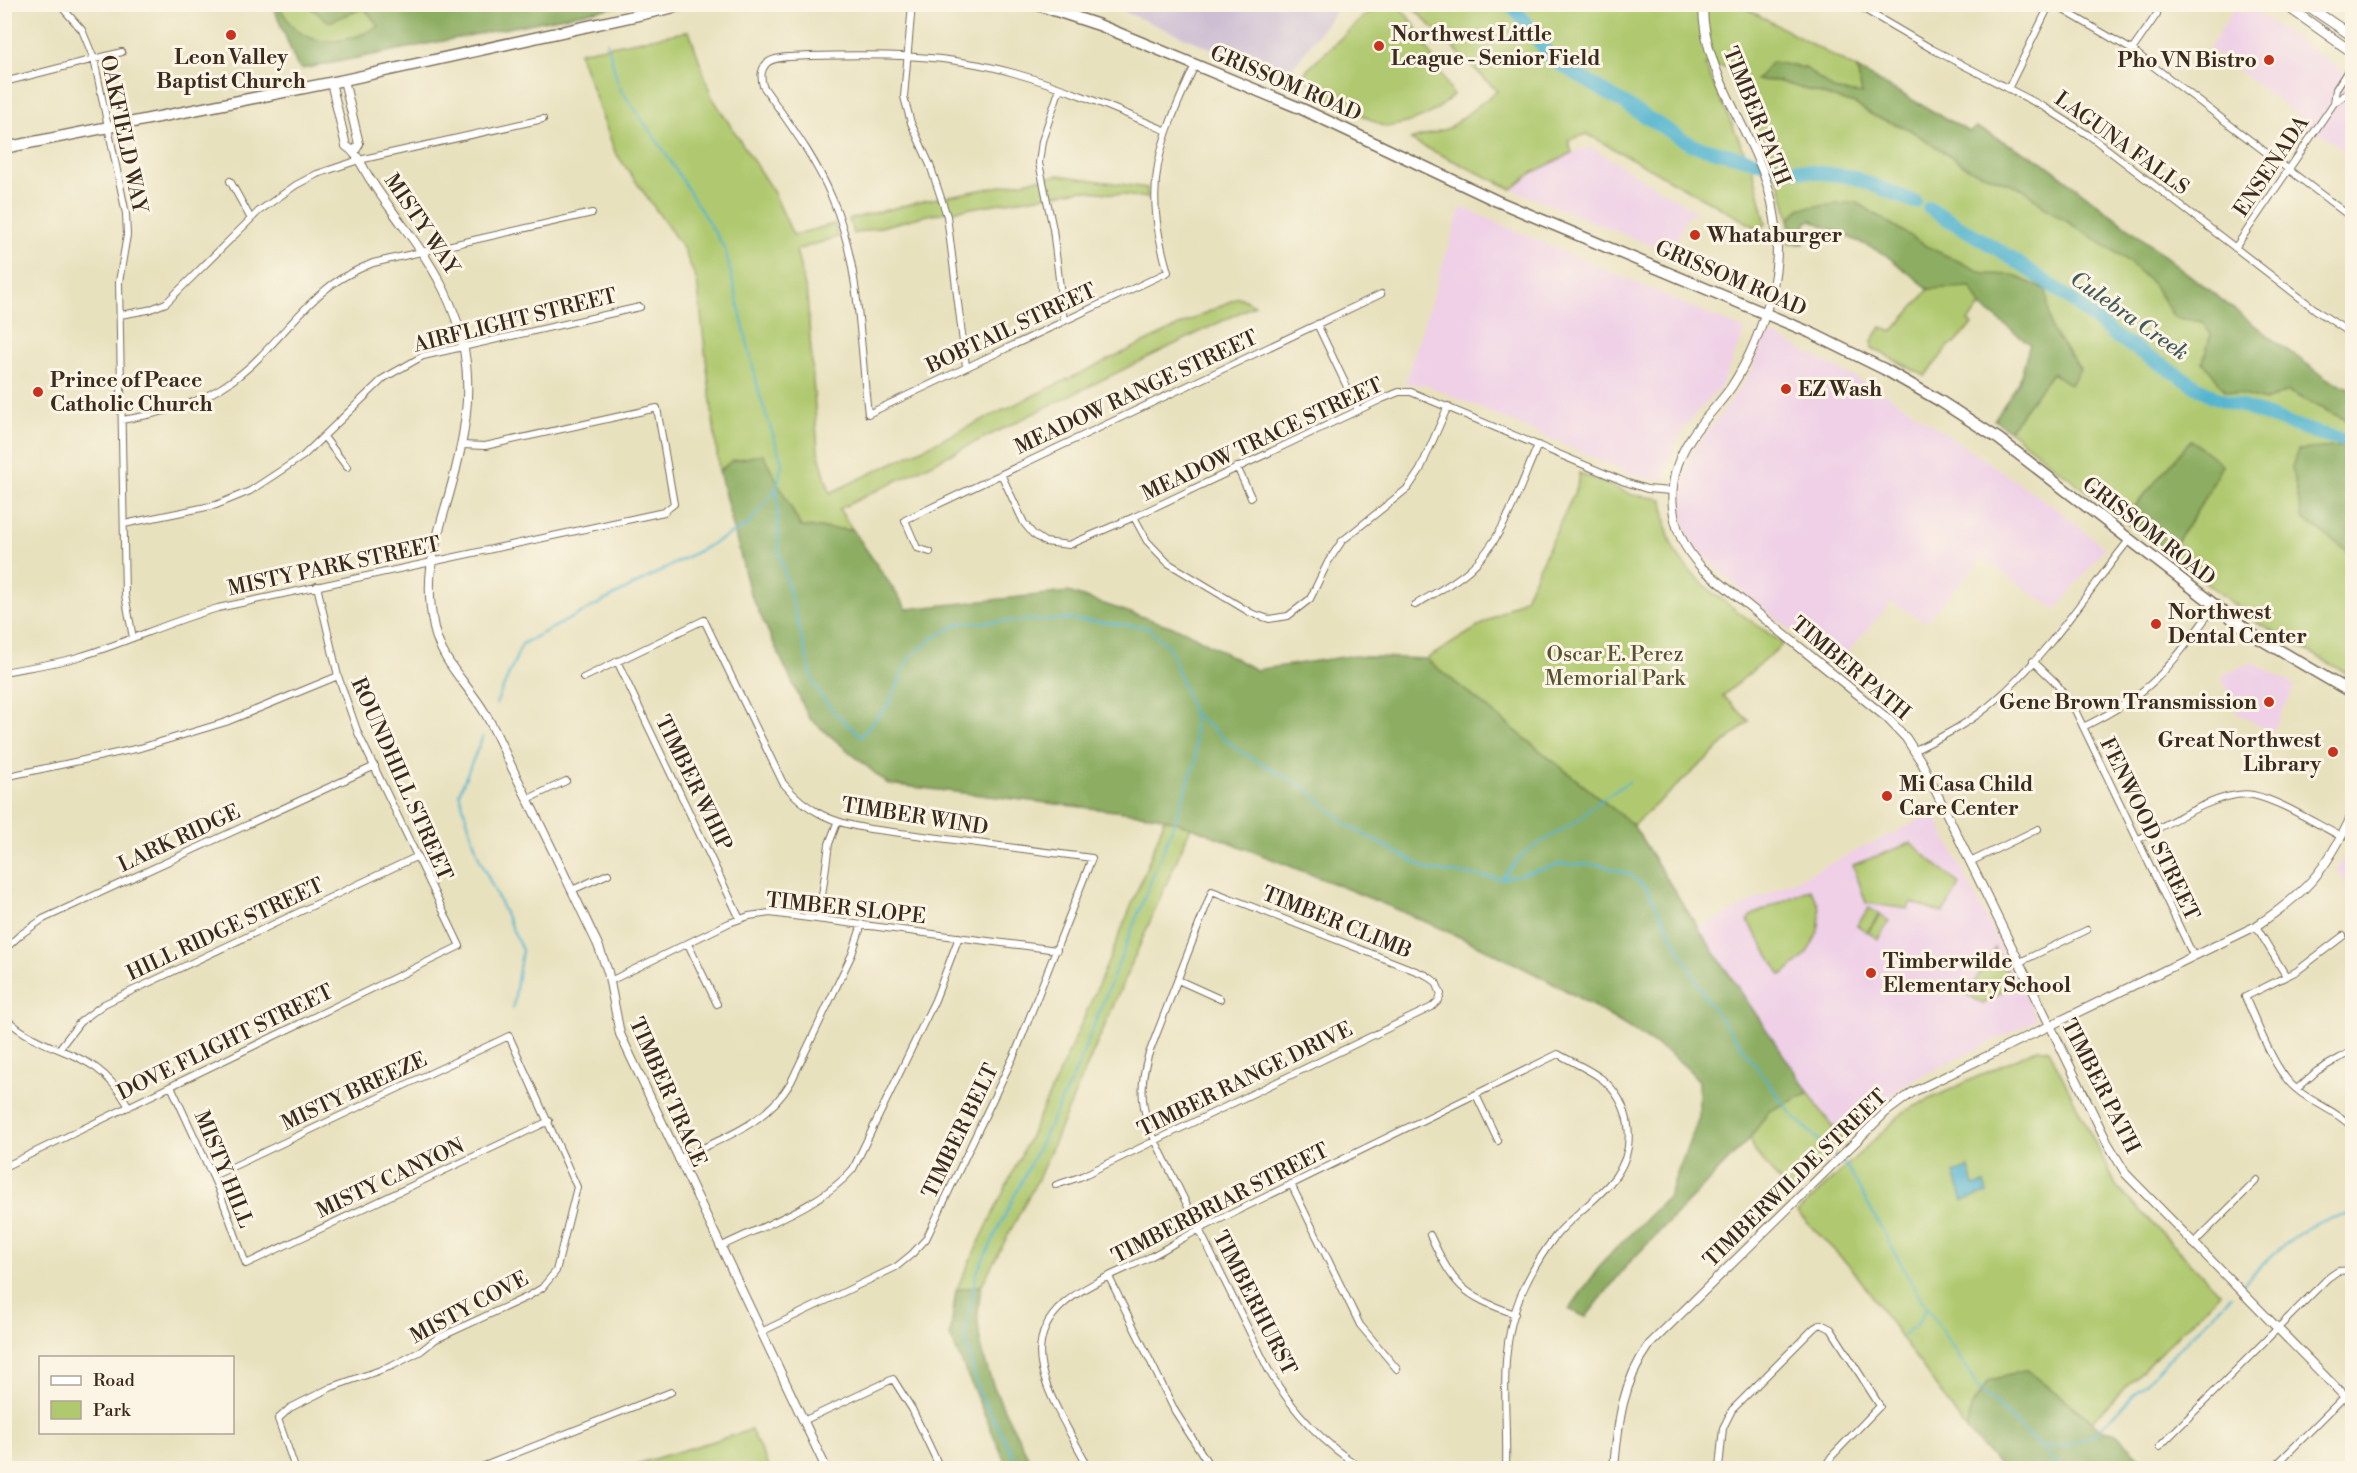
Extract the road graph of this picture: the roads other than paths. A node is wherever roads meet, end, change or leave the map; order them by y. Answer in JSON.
{"nodes":[{"id":1,"x":59,"y":4,"type":"edge"},
{"id":2,"x":688,"y":4,"type":"edge"},
{"id":3,"x":912,"y":4,"type":"edge"},
{"id":4,"x":1035,"y":4,"type":"edge"},
{"id":5,"x":1703,"y":4,"type":"edge"},
{"id":6,"x":1855,"y":4,"type":"edge"},
{"id":7,"x":2052,"y":4,"type":"edge"},
{"id":8,"x":2284,"y":4,"type":"edge"},
{"id":9,"x":2305,"y":4,"type":"edge"},
{"id":10,"x":2157,"y":14,"type":"dead end"},
{"id":11,"x":2352,"y":36,"type":"edge"},
{"id":12,"x":2132,"y":50,"type":"junction"},
{"id":13,"x":122,"y":52,"type":"dead end"},
{"id":14,"x":2352,"y":52,"type":"edge"},
{"id":15,"x":907,"y":56,"type":"junction"},
{"id":16,"x":94,"y":59,"type":"junction"},
{"id":17,"x":2352,"y":64,"type":"edge"},
{"id":18,"x":1195,"y":65,"type":"junction"},
{"id":19,"x":344,"y":80,"type":"junction"},
{"id":20,"x":4,"y":82,"type":"edge"},
{"id":21,"x":332,"y":82,"type":"junction"},
{"id":22,"x":2352,"y":85,"type":"edge"},
{"id":23,"x":1060,"y":87,"type":"junction"},
{"id":24,"x":2008,"y":89,"type":"junction"},
{"id":25,"x":2334,"y":103,"type":"junction"},
{"id":26,"x":543,"y":119,"type":"dead end"},
{"id":27,"x":109,"y":126,"type":"junction"},
{"id":28,"x":1167,"y":131,"type":"junction"},
{"id":29,"x":4,"y":148,"type":"edge"},
{"id":30,"x":357,"y":156,"type":"junction"},
{"id":31,"x":2289,"y":169,"type":"junction"},
{"id":32,"x":230,"y":181,"type":"dead end"},
{"id":33,"x":592,"y":213,"type":"dead end"},
{"id":34,"x":2352,"y":218,"type":"edge"},
{"id":35,"x":251,"y":219,"type":"junction"},
{"id":36,"x":2235,"y":248,"type":"junction"},
{"id":37,"x":422,"y":250,"type":"junction"},
{"id":38,"x":1381,"y":294,"type":"dead end"},
{"id":39,"x":640,"y":307,"type":"dead end"},
{"id":40,"x":1765,"y":314,"type":"junction"},
{"id":41,"x":120,"y":315,"type":"junction"},
{"id":42,"x":1064,"y":321,"type":"junction"},
{"id":43,"x":1317,"y":324,"type":"junction"},
{"id":44,"x":2352,"y":334,"type":"edge"},
{"id":45,"x":464,"y":346,"type":"junction"},
{"id":46,"x":966,"y":366,"type":"junction"},
{"id":47,"x":1448,"y":406,"type":"junction"},
{"id":48,"x":1358,"y":410,"type":"junction"},
{"id":49,"x":122,"y":420,"type":"junction"},
{"id":50,"x":324,"y":437,"type":"junction"},
{"id":51,"x":462,"y":445,"type":"junction"},
{"id":52,"x":1538,"y":445,"type":"junction"},
{"id":53,"x":347,"y":467,"type":"dead end"},
{"id":54,"x":1237,"y":467,"type":"junction"},
{"id":55,"x":1001,"y":474,"type":"junction"},
{"id":56,"x":1671,"y":491,"type":"junction"},
{"id":57,"x":1251,"y":497,"type":"dead end"},
{"id":58,"x":1134,"y":518,"type":"junction"},
{"id":59,"x":124,"y":524,"type":"junction"},
{"id":60,"x":2129,"y":540,"type":"junction"},
{"id":61,"x":930,"y":552,"type":"dead end"},
{"id":62,"x":429,"y":563,"type":"junction"},
{"id":63,"x":317,"y":586,"type":"junction"},
{"id":64,"x":1415,"y":605,"type":"dead end"},
{"id":65,"x":2214,"y":607,"type":"junction"},
{"id":66,"x":133,"y":638,"type":"junction"},
{"id":67,"x":617,"y":661,"type":"junction"},
{"id":68,"x":2033,"y":661,"type":"junction"},
{"id":69,"x":4,"y":672,"type":"edge"},
{"id":70,"x":338,"y":676,"type":"junction"},
{"id":71,"x":583,"y":678,"type":"dead end"},
{"id":72,"x":2352,"y":693,"type":"edge"},
{"id":73,"x":2083,"y":727,"type":"junction"},
{"id":74,"x":1915,"y":750,"type":"junction"},
{"id":75,"x":375,"y":766,"type":"junction"},
{"id":76,"x":4,"y":777,"type":"edge"},
{"id":77,"x":566,"y":781,"type":"dead end"},
{"id":78,"x":528,"y":799,"type":"junction"},
{"id":79,"x":2352,"y":815,"type":"edge"},
{"id":80,"x":837,"y":823,"type":"junction"},
{"id":81,"x":2038,"y":829,"type":"dead end"},
{"id":82,"x":2342,"y":837,"type":"junction"},
{"id":83,"x":2137,"y":840,"type":"junction"},
{"id":84,"x":418,"y":856,"type":"junction"},
{"id":85,"x":1092,"y":858,"type":"joint"},
{"id":86,"x":1970,"y":862,"type":"junction"},
{"id":87,"x":608,"y":873,"type":"dead end"},
{"id":88,"x":572,"y":890,"type":"junction"},
{"id":89,"x":1212,"y":891,"type":"joint"},
{"id":90,"x":740,"y":918,"type":"junction"},
{"id":91,"x":819,"y":918,"type":"junction"},
{"id":92,"x":862,"y":924,"type":"junction"},
{"id":93,"x":2256,"y":926,"type":"junction"},
{"id":94,"x":2087,"y":930,"type":"dead end"},
{"id":95,"x":2343,"y":936,"type":"dead end"},
{"id":96,"x":959,"y":937,"type":"junction"},
{"id":97,"x":688,"y":944,"type":"junction"},
{"id":98,"x":460,"y":946,"type":"joint"},
{"id":99,"x":4,"y":950,"type":"edge"},
{"id":100,"x":1057,"y":950,"type":"junction"},
{"id":101,"x":2193,"y":955,"type":"junction"},
{"id":102,"x":2020,"y":962,"type":"junction"},
{"id":103,"x":2286,"y":976,"type":"junction"},
{"id":104,"x":1178,"y":980,"type":"junction"},
{"id":105,"x":610,"y":981,"type":"junction"},
{"id":106,"x":1441,"y":994,"type":"joint"},
{"id":107,"x":1220,"y":999,"type":"dead end"},
{"id":108,"x":717,"y":1004,"type":"dead end"},
{"id":109,"x":4,"y":1017,"type":"edge"},
{"id":110,"x":2050,"y":1024,"type":"junction"},
{"id":111,"x":509,"y":1036,"type":"joint"},
{"id":112,"x":59,"y":1049,"type":"junction"},
{"id":113,"x":2352,"y":1052,"type":"edge"},
{"id":114,"x":171,"y":1086,"type":"junction"},
{"id":115,"x":2298,"y":1088,"type":"junction"},
{"id":116,"x":1476,"y":1095,"type":"junction"},
{"id":117,"x":129,"y":1107,"type":"junction"},
{"id":118,"x":549,"y":1121,"type":"junction"},
{"id":119,"x":2352,"y":1127,"type":"edge"},
{"id":120,"x":1155,"y":1140,"type":"junction"},
{"id":121,"x":1498,"y":1141,"type":"dead end"},
{"id":122,"x":678,"y":1159,"type":"junction"},
{"id":123,"x":4,"y":1167,"type":"edge"},
{"id":124,"x":213,"y":1176,"type":"junction"},
{"id":125,"x":2258,"y":1180,"type":"dead end"},
{"id":126,"x":1291,"y":1184,"type":"junction"},
{"id":127,"x":1056,"y":1185,"type":"dead end"},
{"id":128,"x":1200,"y":1229,"type":"junction"},
{"id":129,"x":1430,"y":1235,"type":"dead end"},
{"id":130,"x":2193,"y":1244,"type":"junction"},
{"id":131,"x":720,"y":1247,"type":"junction"},
{"id":132,"x":246,"y":1264,"type":"joint"},
{"id":133,"x":2352,"y":1270,"type":"edge"},
{"id":134,"x":1109,"y":1277,"type":"junction"},
{"id":135,"x":1515,"y":1314,"type":"junction"},
{"id":136,"x":2277,"y":1329,"type":"junction"},
{"id":137,"x":761,"y":1332,"type":"junction"},
{"id":138,"x":1397,"y":1369,"type":"dead end"},
{"id":139,"x":672,"y":1392,"type":"dead end"},
{"id":140,"x":2345,"y":1396,"type":"junction"},
{"id":141,"x":2352,"y":1404,"type":"edge"},
{"id":142,"x":803,"y":1421,"type":"junction"},
{"id":143,"x":2159,"y":1447,"type":"dead end"},
{"id":144,"x":295,"y":1468,"type":"edge"},
{"id":145,"x":479,"y":1468,"type":"edge"},
{"id":146,"x":826,"y":1468,"type":"edge"},
{"id":147,"x":940,"y":1468,"type":"edge"},
{"id":148,"x":1089,"y":1468,"type":"edge"},
{"id":149,"x":1211,"y":1468,"type":"edge"},
{"id":150,"x":1362,"y":1468,"type":"edge"},
{"id":151,"x":1506,"y":1468,"type":"edge"},
{"id":152,"x":1614,"y":1468,"type":"edge"},
{"id":153,"x":1719,"y":1468,"type":"edge"},
{"id":154,"x":1824,"y":1468,"type":"edge"},
{"id":155,"x":2273,"y":1468,"type":"edge"}],
"edges":[{"from":1,"to":16,"type":"street","name":"OAKFIELD WAY"},
{"from":2,"to":19,"type":"main road"},
{"from":3,"to":15,"type":"street"},
{"from":4,"to":18,"type":"main road","name":"GRISSOM ROAD"},
{"from":5,"to":40,"type":"street","name":"TIMBER PATH"},
{"from":6,"to":24,"type":"street","name":"LAGUNA FALLS"},
{"from":7,"to":12,"type":"street"},
{"from":7,"to":24,"type":"street"},
{"from":8,"to":14,"type":"main road"},
{"from":9,"to":11,"type":"main road"},
{"from":10,"to":12,"type":"street"},
{"from":12,"to":31,"type":"street"},
{"from":13,"to":16,"type":"street"},
{"from":15,"to":23,"type":"street"},
{"from":15,"to":46,"type":"street"},
{"from":15,"to":46,"type":"street","name":"BOBTAIL STREET"},
{"from":16,"to":20,"type":"street"},
{"from":16,"to":27,"type":"street","name":"OAKFIELD WAY"},
{"from":17,"to":25,"type":"street","name":"ENSENADA"},
{"from":18,"to":28,"type":"street"},
{"from":18,"to":40,"type":"main road","name":"GRISSOM ROAD"},
{"from":19,"to":21,"type":"main road"},
{"from":19,"to":30,"type":"street","name":"MISTY WAY"},
{"from":21,"to":27,"type":"main road"},
{"from":21,"to":30,"type":"street","name":"MISTY WAY"},
{"from":22,"to":25,"type":"street","name":"ENSENADA"},
{"from":23,"to":28,"type":"street"},
{"from":23,"to":42,"type":"street"},
{"from":24,"to":36,"type":"street","name":"LAGUNA FALLS"},
{"from":25,"to":31,"type":"street","name":"ENSENADA"},
{"from":26,"to":30,"type":"street"},
{"from":27,"to":29,"type":"main road"},
{"from":27,"to":41,"type":"street","name":"OAKFIELD WAY"},
{"from":28,"to":42,"type":"street","name":"BOBTAIL STREET"},
{"from":30,"to":35,"type":"street"},
{"from":30,"to":37,"type":"street","name":"MISTY WAY"},
{"from":31,"to":34,"type":"street"},
{"from":31,"to":36,"type":"street","name":"ENSENADA"},
{"from":32,"to":35,"type":"street"},
{"from":33,"to":37,"type":"street"},
{"from":35,"to":41,"type":"street"},
{"from":36,"to":44,"type":"street","name":"LAGUNA FALLS"},
{"from":37,"to":45,"type":"street","name":"MISTY WAY"},
{"from":37,"to":49,"type":"street"},
{"from":38,"to":43,"type":"street","name":"MEADOW RANGE STREET"},
{"from":39,"to":45,"type":"street","name":"AIRFLIGHT STREET"},
{"from":40,"to":56,"type":"street","name":"TIMBER PATH"},
{"from":40,"to":60,"type":"main road","name":"GRISSOM ROAD"},
{"from":41,"to":49,"type":"street","name":"OAKFIELD WAY"},
{"from":42,"to":46,"type":"street","name":"BOBTAIL STREET"},
{"from":43,"to":48,"type":"street"},
{"from":43,"to":55,"type":"street","name":"MEADOW RANGE STREET"},
{"from":45,"to":50,"type":"street","name":"AIRFLIGHT STREET"},
{"from":45,"to":51,"type":"street","name":"MISTY WAY"},
{"from":47,"to":48,"type":"street","name":"MEADOW TRACE STREET"},
{"from":47,"to":52,"type":"street","name":"MEADOW TRACE STREET"},
{"from":47,"to":58,"type":"street"},
{"from":48,"to":54,"type":"street","name":"MEADOW TRACE STREET"},
{"from":49,"to":59,"type":"street","name":"OAKFIELD WAY"},
{"from":50,"to":53,"type":"street"},
{"from":50,"to":59,"type":"street","name":"AIRFLIGHT STREET"},
{"from":51,"to":62,"type":"street","name":"MISTY WAY"},
{"from":51,"to":62,"type":"street","name":"MISTY PARK STREET"},
{"from":52,"to":56,"type":"street","name":"MEADOW TRACE STREET"},
{"from":52,"to":64,"type":"street"},
{"from":54,"to":57,"type":"street"},
{"from":54,"to":58,"type":"street","name":"MEADOW TRACE STREET"},
{"from":55,"to":58,"type":"street","name":"MEADOW TRACE STREET"},
{"from":55,"to":61,"type":"street","name":"MEADOW RANGE STREET"},
{"from":56,"to":74,"type":"street","name":"TIMBER PATH"},
{"from":59,"to":66,"type":"street","name":"OAKFIELD WAY"},
{"from":60,"to":65,"type":"main road","name":"GRISSOM ROAD"},
{"from":60,"to":68,"type":"street"},
{"from":62,"to":63,"type":"street","name":"MISTY PARK STREET"},
{"from":62,"to":78,"type":"street","name":"TIMBER TRACE"},
{"from":63,"to":66,"type":"street","name":"MISTY PARK STREET"},
{"from":63,"to":70,"type":"street","name":"ROUNDHILL STREET"},
{"from":65,"to":72,"type":"main road","name":"GRISSOM ROAD"},
{"from":65,"to":73,"type":"street"},
{"from":66,"to":69,"type":"street","name":"MISTY PARK STREET"},
{"from":67,"to":71,"type":"street"},
{"from":67,"to":80,"type":"street","name":"TIMBER WIND"},
{"from":67,"to":90,"type":"street","name":"TIMBER WHIP"},
{"from":68,"to":73,"type":"street","name":"FENWOOD STREET"},
{"from":68,"to":74,"type":"street"},
{"from":70,"to":75,"type":"street","name":"ROUNDHILL STREET"},
{"from":70,"to":76,"type":"street"},
{"from":73,"to":83,"type":"street","name":"FENWOOD STREET"},
{"from":74,"to":86,"type":"street","name":"TIMBER PATH"},
{"from":75,"to":84,"type":"street","name":"ROUNDHILL STREET"},
{"from":75,"to":99,"type":"street","name":"LARK RIDGE"},
{"from":77,"to":78,"type":"street"},
{"from":78,"to":88,"type":"street","name":"TIMBER TRACE"},
{"from":79,"to":82,"type":"street","name":"TIMBERWILDE STREET"},
{"from":80,"to":85,"type":"street","name":"TIMBER WIND"},
{"from":80,"to":91,"type":"street"},
{"from":81,"to":86,"type":"street"},
{"from":82,"to":83,"type":"street"},
{"from":82,"to":93,"type":"street","name":"TIMBERWILDE STREET"},
{"from":83,"to":101,"type":"street","name":"FENWOOD STREET"},
{"from":84,"to":98,"type":"street","name":"ROUNDHILL STREET"},
{"from":84,"to":112,"type":"street","name":"HILL RIDGE STREET"},
{"from":85,"to":100,"type":"street","name":"TIMBER BELT"},
{"from":86,"to":102,"type":"street","name":"TIMBER PATH"},
{"from":87,"to":88,"type":"street"},
{"from":88,"to":105,"type":"street","name":"TIMBER TRACE"},
{"from":89,"to":104,"type":"street","name":"TIMBERHURST"},
{"from":89,"to":106,"type":"street","name":"TIMBER CLIMB"},
{"from":90,"to":91,"type":"street","name":"TIMBER SLOPE"},
{"from":90,"to":97,"type":"street","name":"TIMBER SLOPE"},
{"from":91,"to":92,"type":"street","name":"TIMBER SLOPE"},
{"from":92,"to":96,"type":"street","name":"TIMBER SLOPE"},
{"from":92,"to":122,"type":"street"},
{"from":93,"to":101,"type":"street","name":"TIMBERWILDE STREET"},
{"from":93,"to":103,"type":"street"},
{"from":94,"to":102,"type":"street"},
{"from":95,"to":103,"type":"street"},
{"from":96,"to":100,"type":"street","name":"TIMBER SLOPE"},
{"from":96,"to":131,"type":"street"},
{"from":97,"to":105,"type":"street","name":"TIMBER SLOPE"},
{"from":97,"to":108,"type":"street"},
{"from":98,"to":114,"type":"street","name":"DOVE FLIGHT STREET"},
{"from":100,"to":137,"type":"street","name":"TIMBER BELT"},
{"from":101,"to":110,"type":"street","name":"TIMBERWILDE STREET"},
{"from":102,"to":110,"type":"street","name":"TIMBER PATH"},
{"from":103,"to":115,"type":"street"},
{"from":104,"to":107,"type":"street"},
{"from":104,"to":120,"type":"street","name":"TIMBERHURST"},
{"from":105,"to":122,"type":"street","name":"TIMBER TRACE"},
{"from":106,"to":120,"type":"street","name":"TIMBER RANGE DRIVE"},
{"from":109,"to":112,"type":"street"},
{"from":110,"to":130,"type":"street","name":"TIMBER PATH"},
{"from":110,"to":152,"type":"street","name":"TIMBERWILDE STREET"},
{"from":111,"to":118,"type":"street","name":"MISTY COVE"},
{"from":111,"to":124,"type":"street","name":"MISTY BREEZE"},
{"from":112,"to":117,"type":"street"},
{"from":113,"to":115,"type":"street"},
{"from":114,"to":117,"type":"street","name":"DOVE FLIGHT STREET"},
{"from":114,"to":124,"type":"street","name":"MISTY HILL"},
{"from":115,"to":119,"type":"street"},
{"from":116,"to":121,"type":"street"},
{"from":116,"to":126,"type":"street","name":"TIMBERBRIAR STREET"},
{"from":116,"to":135,"type":"street","name":"TIMBERBRIAR STREET"},
{"from":117,"to":123,"type":"street","name":"DOVE FLIGHT STREET"},
{"from":118,"to":132,"type":"street","name":"MISTY CANYON"},
{"from":118,"to":144,"type":"street","name":"MISTY COVE"},
{"from":120,"to":127,"type":"street","name":"TIMBER RANGE DRIVE"},
{"from":120,"to":128,"type":"street","name":"TIMBERHURST"},
{"from":122,"to":131,"type":"street","name":"TIMBER TRACE"},
{"from":124,"to":132,"type":"street","name":"MISTY HILL"},
{"from":125,"to":130,"type":"street"},
{"from":126,"to":128,"type":"street","name":"TIMBERBRIAR STREET"},
{"from":126,"to":138,"type":"street"},
{"from":128,"to":134,"type":"street","name":"TIMBERBRIAR STREET"},
{"from":128,"to":150,"type":"street","name":"TIMBERHURST"},
{"from":129,"to":135,"type":"street"},
{"from":130,"to":136,"type":"street","name":"TIMBER PATH"},
{"from":131,"to":137,"type":"street","name":"TIMBER TRACE"},
{"from":133,"to":136,"type":"street"},
{"from":134,"to":148,"type":"street","name":"TIMBERBRIAR STREET"},
{"from":134,"to":149,"type":"street"},
{"from":135,"to":151,"type":"street"},
{"from":136,"to":140,"type":"street","name":"TIMBER PATH"},
{"from":136,"to":143,"type":"street"},
{"from":137,"to":142,"type":"street","name":"TIMBER TRACE"},
{"from":139,"to":145,"type":"street"},
{"from":140,"to":141,"type":"street","name":"TIMBER PATH"},
{"from":140,"to":155,"type":"street"},
{"from":142,"to":146,"type":"street","name":"TIMBER TRACE"},
{"from":142,"to":147,"type":"street"},
{"from":153,"to":154,"type":"street"}]}
